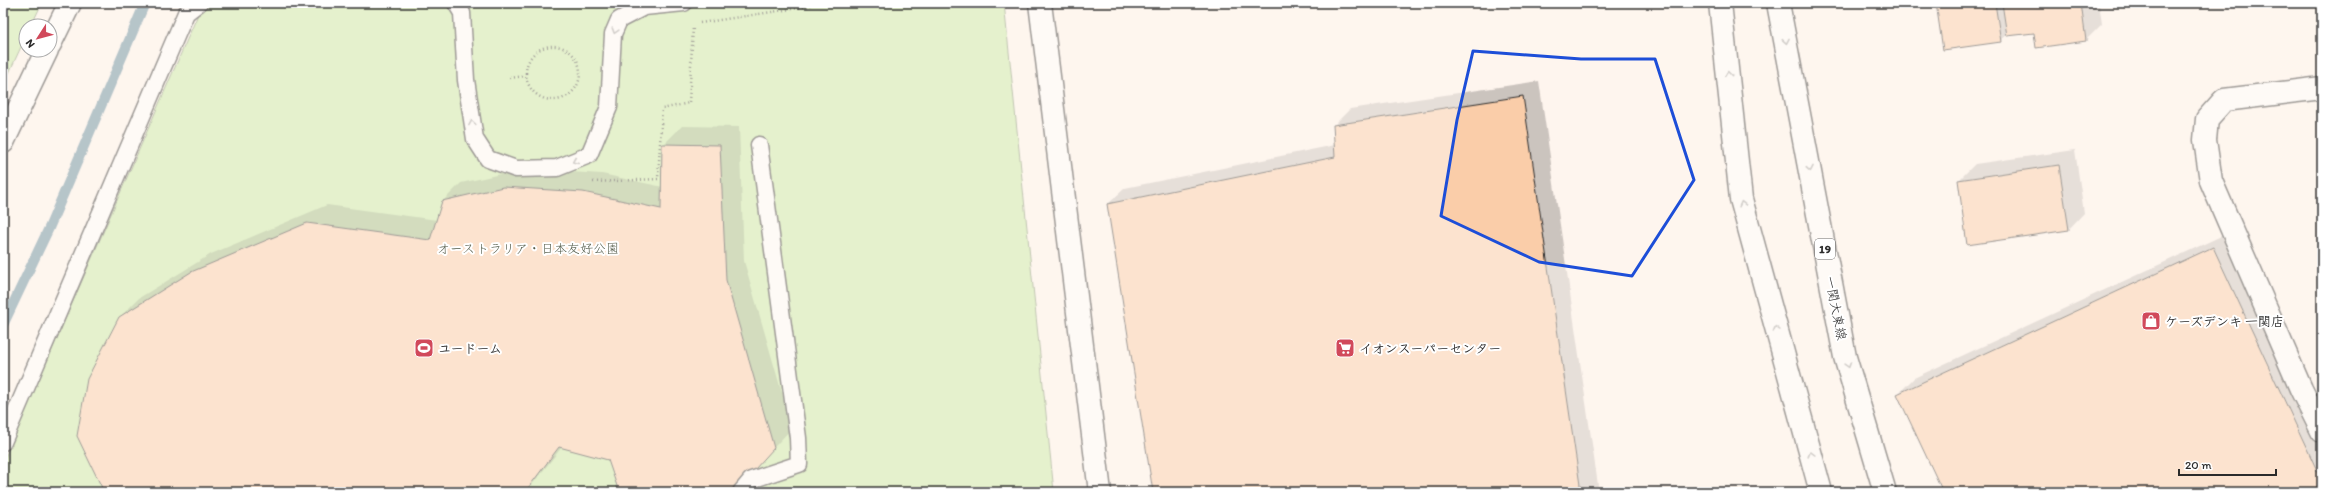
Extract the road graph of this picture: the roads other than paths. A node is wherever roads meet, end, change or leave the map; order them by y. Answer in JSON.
{"nodes":[{"id":1,"x":70,"y":3,"type":"edge"},
{"id":2,"x":199,"y":3,"type":"edge"},
{"id":3,"x":456,"y":3,"type":"edge"},
{"id":4,"x":684,"y":3,"type":"edge"},
{"id":5,"x":1040,"y":3,"type":"edge"},
{"id":6,"x":1720,"y":3,"type":"edge"},
{"id":7,"x":1778,"y":3,"type":"edge"},
{"id":8,"x":58,"y":28,"type":"edge"},
{"id":9,"x":43,"y":58,"type":"edge"},
{"id":10,"x":2322,"y":88,"type":"edge"},
{"id":11,"x":3,"y":142,"type":"edge"},
{"id":12,"x":759,"y":144,"type":"dead end"},
{"id":13,"x":2322,"y":431,"type":"edge"},
{"id":14,"x":3,"y":442,"type":"edge"},
{"id":15,"x":741,"y":492,"type":"edge"},
{"id":16,"x":1100,"y":492,"type":"edge"},
{"id":17,"x":1821,"y":492,"type":"edge"},
{"id":18,"x":1885,"y":492,"type":"edge"}],
"edges":[{"from":1,"to":8,"type":"street"},
{"from":2,"to":14,"type":"lane"},
{"from":4,"to":3,"type":"lane","one_way":true},
{"from":5,"to":16,"type":"street"},
{"from":17,"to":6,"type":"street","one_way":true},
{"from":7,"to":18,"type":"street","name":"一関大東線","number":"19","one_way":true},
{"from":9,"to":11,"type":"street"},
{"from":10,"to":13,"type":"street"},
{"from":12,"to":15,"type":"lane"}]}
